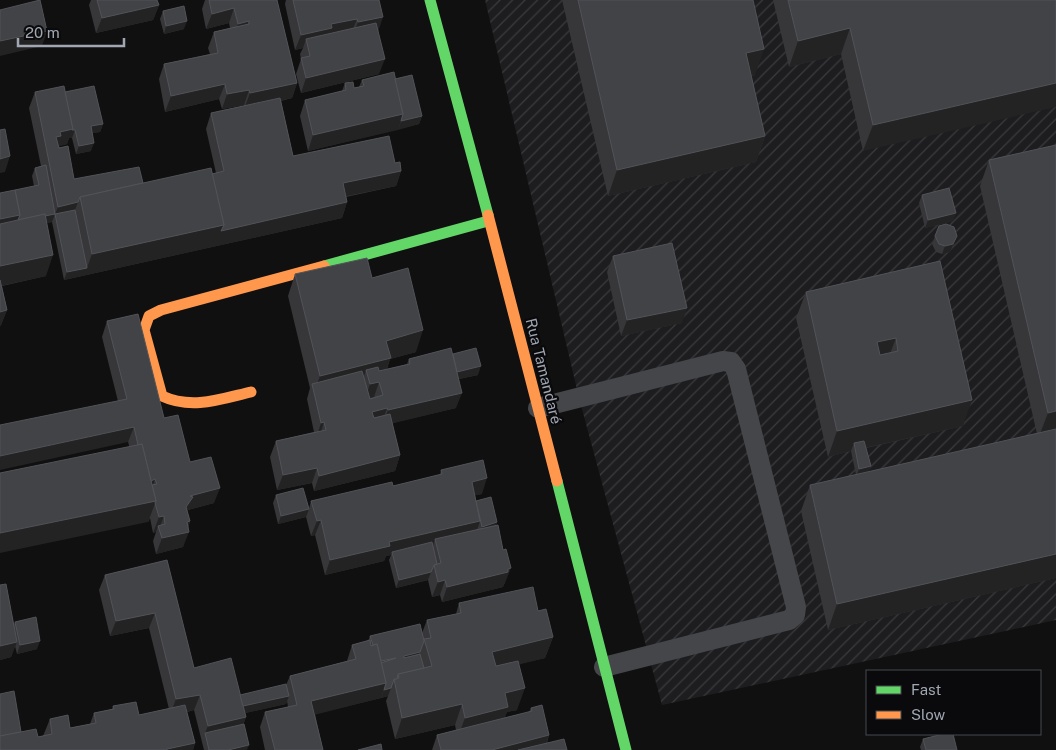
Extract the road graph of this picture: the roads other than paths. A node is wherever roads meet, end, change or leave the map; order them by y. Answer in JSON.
{"nodes":[{"id":1,"x":430,"y":0,"type":"edge"},
{"id":2,"x":488,"y":221,"type":"junction"},
{"id":3,"x":251,"y":392,"type":"dead end"},
{"id":4,"x":538,"y":408,"type":"junction"},
{"id":5,"x":604,"y":667,"type":"junction"},
{"id":6,"x":626,"y":750,"type":"edge"}],
"edges":[{"from":1,"to":2,"type":"street","name":"Rua Tamandaré"},
{"from":2,"to":3,"type":"street"},
{"from":2,"to":4,"type":"street","name":"Rua Tamandaré"},
{"from":4,"to":5,"type":"street","name":"Rua Tamandaré"},
{"from":4,"to":5,"type":"lane"},
{"from":5,"to":6,"type":"street","name":"Rua Tamandaré"}]}
